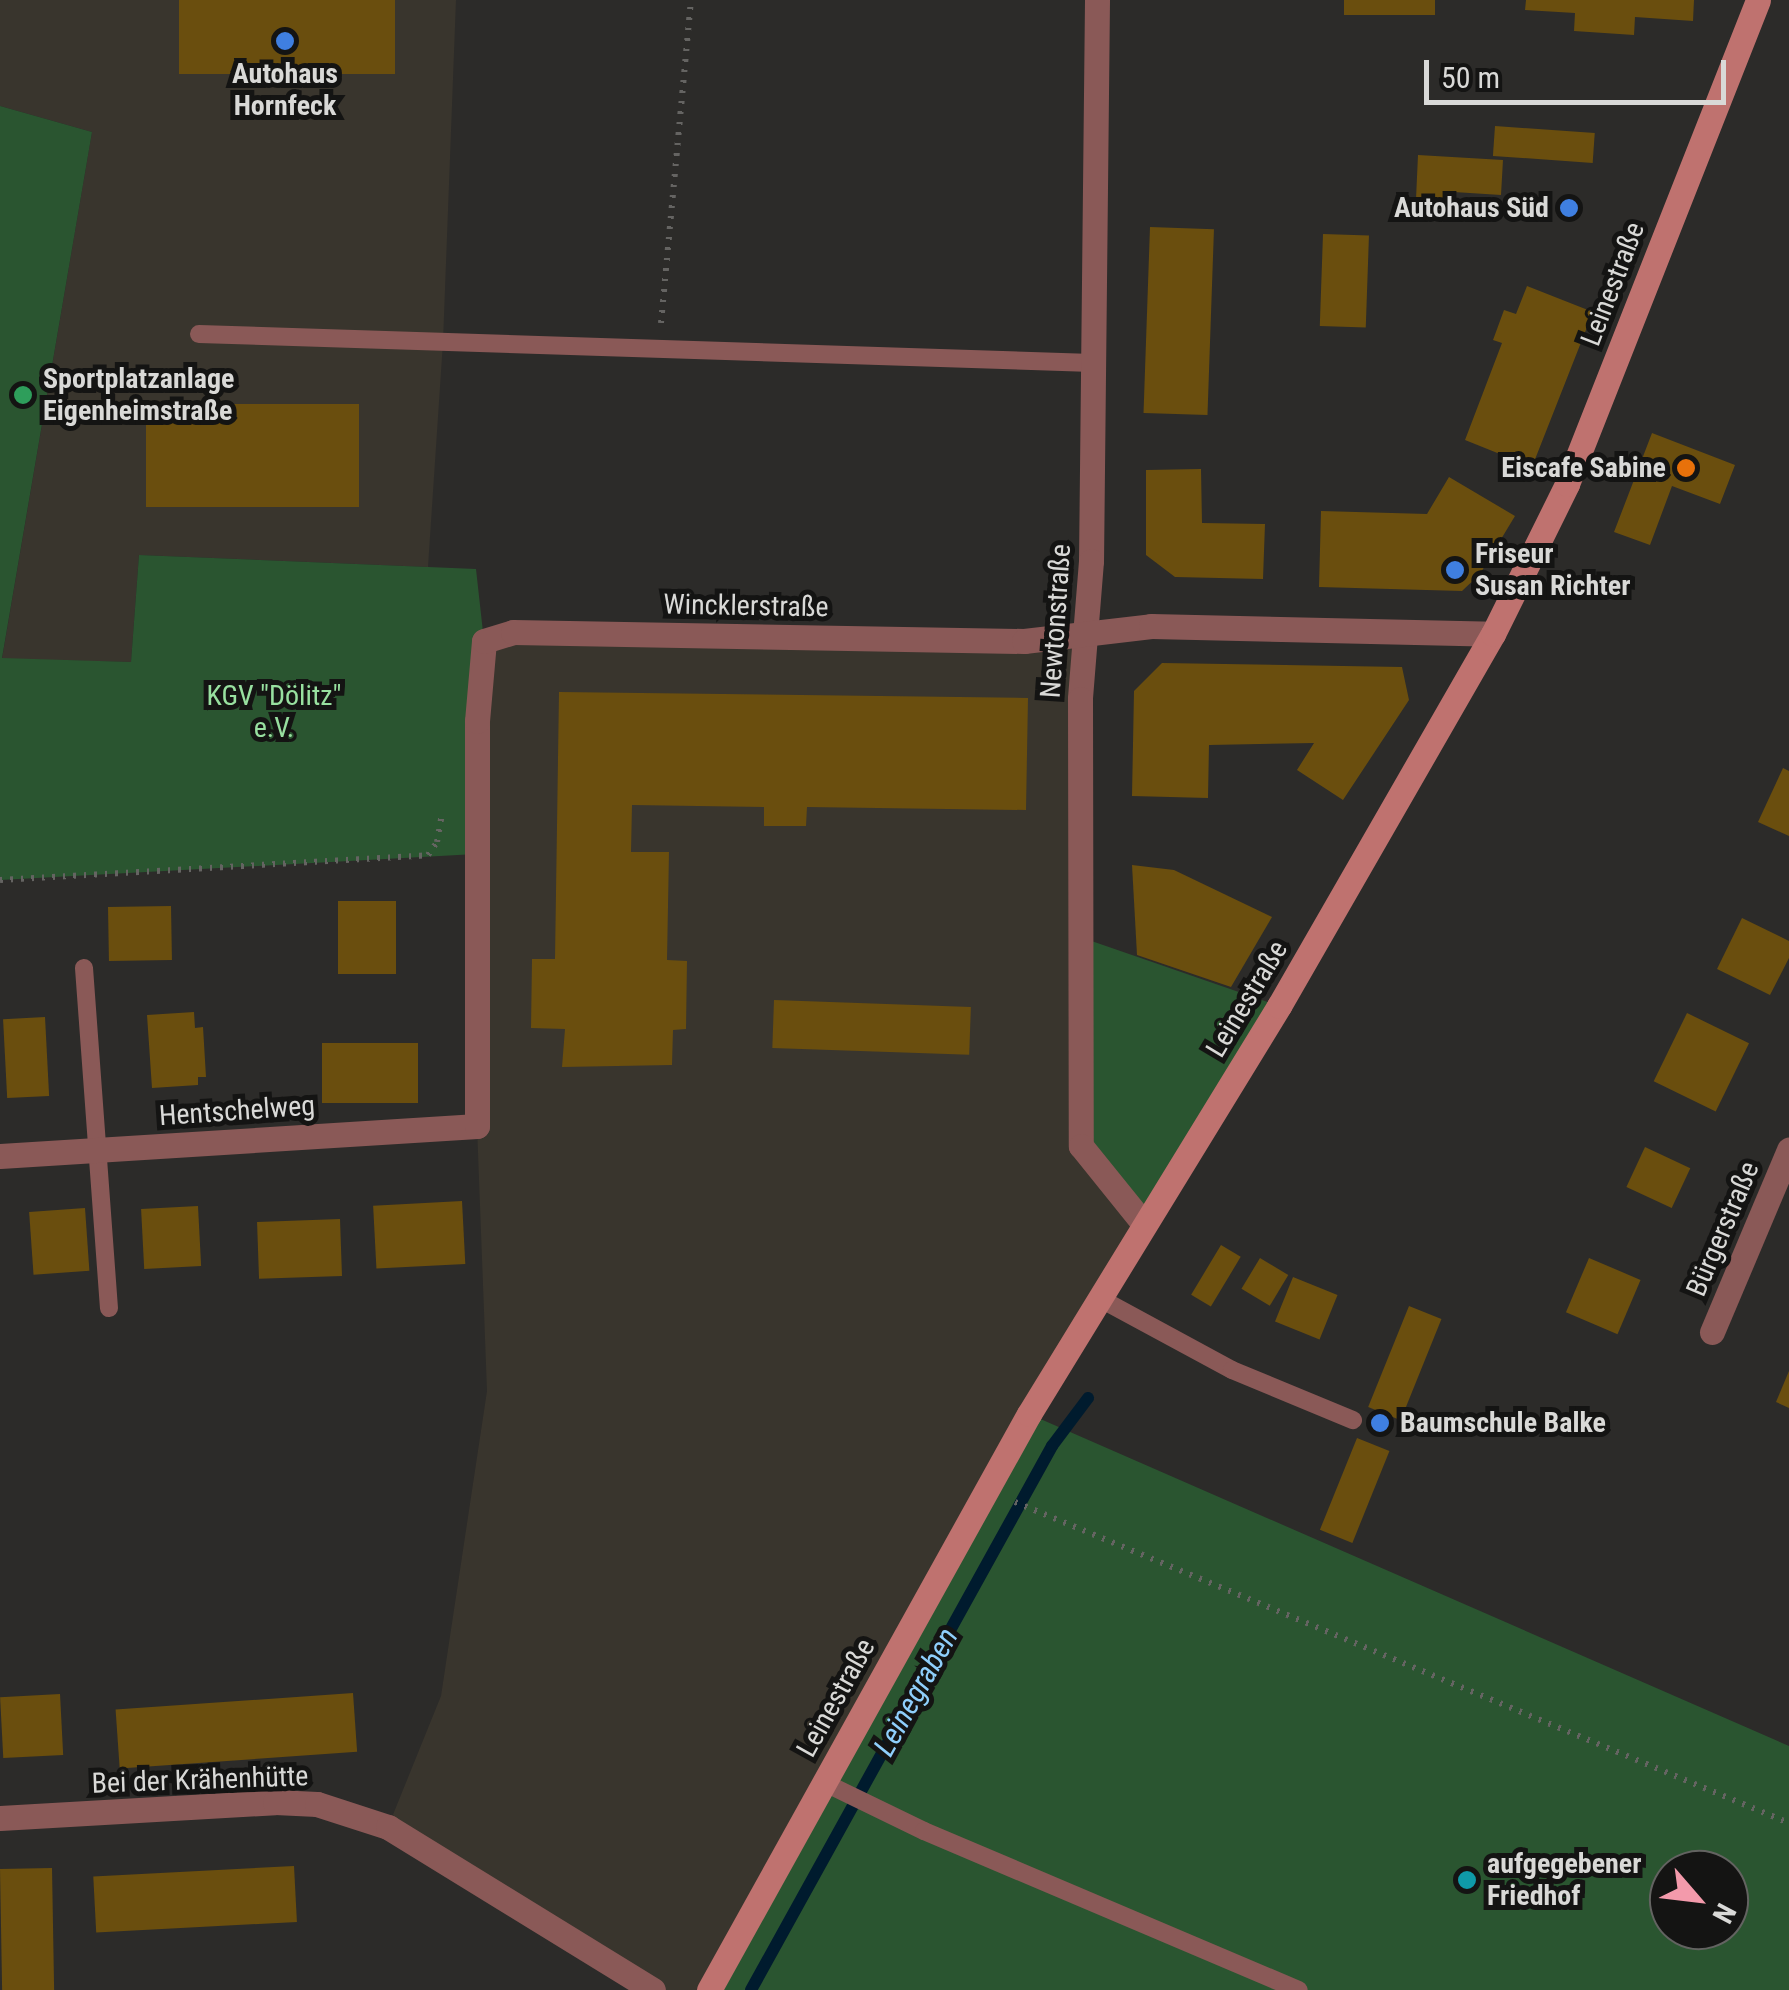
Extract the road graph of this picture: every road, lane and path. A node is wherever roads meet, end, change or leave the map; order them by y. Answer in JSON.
{"nodes":[{"id":1,"x":691,"y":0,"type":"edge"},
{"id":2,"x":1097,"y":0,"type":"edge"},
{"id":3,"x":1758,"y":0,"type":"edge"},
{"id":4,"x":199,"y":334,"type":"dead end"},
{"id":5,"x":658,"y":349,"type":"junction"},
{"id":6,"x":1093,"y":363,"type":"junction"},
{"id":7,"x":1086,"y":633,"type":"junction"},
{"id":8,"x":1492,"y":634,"type":"junction"},
{"id":9,"x":428,"y":855,"type":"dead end"},
{"id":10,"x":0,"y":880,"type":"edge"},
{"id":11,"x":84,"y":968,"type":"dead end"},
{"id":12,"x":477,"y":1126,"type":"joint"},
{"id":13,"x":97,"y":1150,"type":"junction"},
{"id":14,"x":1789,"y":1150,"type":"edge"},
{"id":15,"x":0,"y":1156,"type":"edge"},
{"id":16,"x":1144,"y":1224,"type":"junction"},
{"id":17,"x":1099,"y":1298,"type":"junction"},
{"id":18,"x":109,"y":1308,"type":"dead end"},
{"id":19,"x":1712,"y":1332,"type":"dead end"},
{"id":20,"x":1353,"y":1420,"type":"dead end"},
{"id":21,"x":1034,"y":1512,"type":"dead end"},
{"id":22,"x":833,"y":1788,"type":"junction"},
{"id":23,"x":0,"y":1818,"type":"edge"},
{"id":24,"x":1789,"y":1823,"type":"edge"},
{"id":25,"x":652,"y":1990,"type":"edge"},
{"id":26,"x":708,"y":1990,"type":"edge"},
{"id":27,"x":1299,"y":1990,"type":"edge"}],
"edges":[{"from":1,"to":5,"type":"path"},
{"from":2,"to":6,"type":"street","name":"Newtonstraße"},
{"from":3,"to":8,"type":"main road","name":"Leinestraße"},
{"from":4,"to":5,"type":"lane"},
{"from":5,"to":6,"type":"lane"},
{"from":6,"to":7,"type":"street","name":"Newtonstraße"},
{"from":7,"to":8,"type":"street","name":"Wincklerstraße"},
{"from":7,"to":12,"type":"street","name":"Wincklerstraße"},
{"from":7,"to":16,"type":"street","name":"Newtonstraße"},
{"from":8,"to":16,"type":"main road","name":"Leinestraße"},
{"from":9,"to":10,"type":"path"},
{"from":11,"to":13,"type":"lane"},
{"from":12,"to":13,"type":"street","name":"Hentschelweg"},
{"from":13,"to":15,"type":"street","name":"Hentschelweg"},
{"from":13,"to":18,"type":"lane"},
{"from":14,"to":19,"type":"street","name":"Bürgerstraße"},
{"from":16,"to":17,"type":"main road","name":"Leinestraße"},
{"from":17,"to":20,"type":"lane"},
{"from":17,"to":22,"type":"main road","name":"Leinestraße"},
{"from":21,"to":24,"type":"path"},
{"from":22,"to":26,"type":"main road","name":"Leinestraße"},
{"from":22,"to":27,"type":"lane"},
{"from":23,"to":25,"type":"street","name":"Bei der Krähenhütte"}]}
